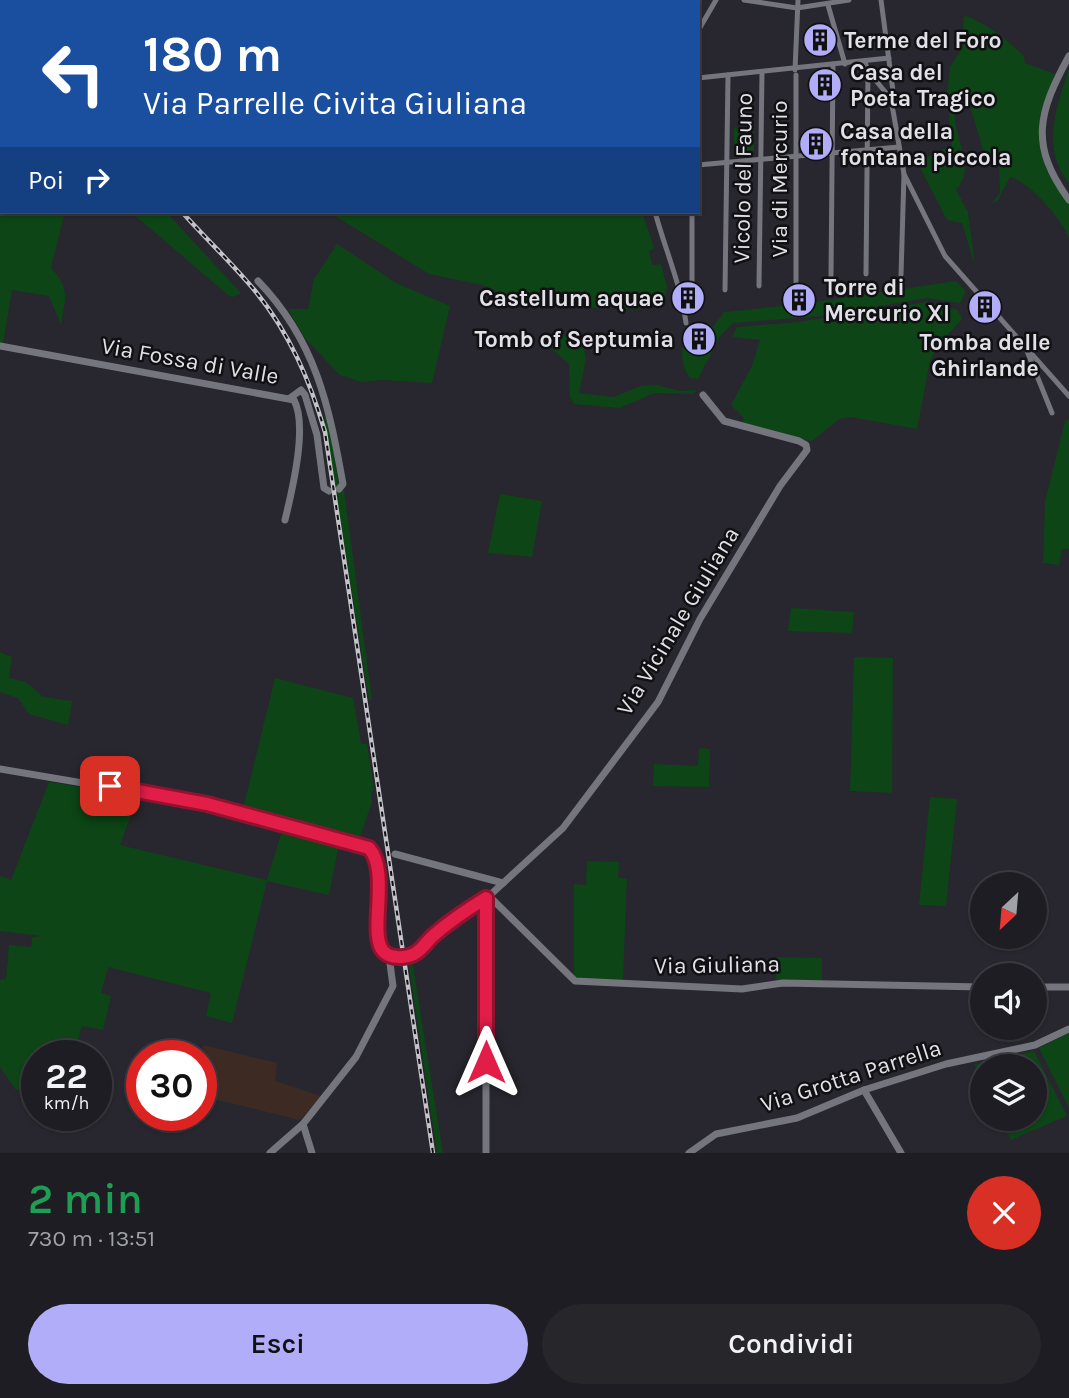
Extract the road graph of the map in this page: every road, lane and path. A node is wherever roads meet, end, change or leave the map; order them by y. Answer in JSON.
{"nodes":[{"id":1,"x":716,"y":0,"type":"edge"},
{"id":2,"x":744,"y":0,"type":"edge"},
{"id":3,"x":791,"y":0,"type":"edge"},
{"id":4,"x":798,"y":0,"type":"edge"},
{"id":5,"x":849,"y":0,"type":"edge"},
{"id":6,"x":881,"y":0,"type":"edge"},
{"id":7,"x":820,"y":3,"type":"edge"},
{"id":8,"x":828,"y":5,"type":"junction"},
{"id":9,"x":794,"y":8,"type":"junction"},
{"id":10,"x":700,"y":28,"type":"edge"},
{"id":11,"x":1069,"y":56,"type":"edge"},
{"id":12,"x":889,"y":58,"type":"junction"},
{"id":13,"x":865,"y":62,"type":"junction"},
{"id":14,"x":833,"y":64,"type":"junction"},
{"id":15,"x":845,"y":64,"type":"junction"},
{"id":16,"x":868,"y":71,"type":"junction"},
{"id":17,"x":762,"y":72,"type":"junction"},
{"id":18,"x":795,"y":72,"type":"junction"},
{"id":19,"x":728,"y":75,"type":"junction"},
{"id":20,"x":700,"y":78,"type":"edge"},
{"id":21,"x":891,"y":99,"type":"junction"},
{"id":22,"x":899,"y":148,"type":"junction"},
{"id":23,"x":866,"y":149,"type":"junction"},
{"id":24,"x":831,"y":152,"type":"junction"},
{"id":25,"x":796,"y":156,"type":"junction"},
{"id":26,"x":761,"y":159,"type":"junction"},
{"id":27,"x":727,"y":163,"type":"junction"},
{"id":28,"x":700,"y":165,"type":"edge"},
{"id":29,"x":904,"y":174,"type":"junction"},
{"id":30,"x":1069,"y":200,"type":"edge"},
{"id":31,"x":656,"y":214,"type":"edge"},
{"id":32,"x":692,"y":214,"type":"edge"},
{"id":33,"x":866,"y":274,"type":"dead end"},
{"id":34,"x":901,"y":275,"type":"dead end"},
{"id":35,"x":831,"y":276,"type":"dead end"},
{"id":36,"x":258,"y":281,"type":"dead end"},
{"id":37,"x":796,"y":282,"type":"dead end"},
{"id":38,"x":759,"y":286,"type":"dead end"},
{"id":39,"x":725,"y":290,"type":"dead end"},
{"id":40,"x":682,"y":293,"type":"junction"},
{"id":41,"x":686,"y":323,"type":"dead end"},
{"id":42,"x":0,"y":345,"type":"edge"},
{"id":43,"x":1025,"y":345,"type":"junction"},
{"id":44,"x":703,"y":395,"type":"dead end"},
{"id":45,"x":1069,"y":396,"type":"edge"},
{"id":46,"x":290,"y":398,"type":"junction"},
{"id":47,"x":1052,"y":413,"type":"dead end"},
{"id":48,"x":339,"y":489,"type":"dead end"},
{"id":49,"x":329,"y":491,"type":"dead end"},
{"id":50,"x":285,"y":520,"type":"dead end"},
{"id":51,"x":0,"y":768,"type":"edge"},
{"id":52,"x":395,"y":854,"type":"dead end"},
{"id":53,"x":503,"y":883,"type":"junction"},
{"id":54,"x":488,"y":897,"type":"junction"},
{"id":55,"x":392,"y":957,"type":"junction"},
{"id":56,"x":970,"y":987,"type":"edge"},
{"id":57,"x":1047,"y":987,"type":"edge"},
{"id":58,"x":1069,"y":987,"type":"edge"},
{"id":59,"x":1069,"y":1029,"type":"edge"},
{"id":60,"x":864,"y":1090,"type":"junction"},
{"id":61,"x":303,"y":1124,"type":"junction"},
{"id":62,"x":271,"y":1153,"type":"edge"},
{"id":63,"x":312,"y":1153,"type":"edge"},
{"id":64,"x":486,"y":1153,"type":"edge"},
{"id":65,"x":689,"y":1153,"type":"edge"},
{"id":66,"x":901,"y":1153,"type":"edge"}],
"edges":[{"from":1,"to":10,"type":"street"},
{"from":2,"to":9,"type":"street"},
{"from":3,"to":9,"type":"street"},
{"from":4,"to":9,"type":"street"},
{"from":5,"to":8,"type":"street"},
{"from":6,"to":12,"type":"street"},
{"from":7,"to":8,"type":"street"},
{"from":7,"to":9,"type":"street"},
{"from":8,"to":15,"type":"street"},
{"from":9,"to":18,"type":"street","name":"Via di Mercurio"},
{"from":11,"to":30,"type":"street"},
{"from":12,"to":13,"type":"street"},
{"from":12,"to":21,"type":"street"},
{"from":13,"to":15,"type":"street"},
{"from":13,"to":16,"type":"street"},
{"from":14,"to":15,"type":"street"},
{"from":14,"to":18,"type":"street"},
{"from":14,"to":24,"type":"street"},
{"from":16,"to":21,"type":"street"},
{"from":16,"to":23,"type":"street"},
{"from":17,"to":18,"type":"street"},
{"from":17,"to":19,"type":"street"},
{"from":17,"to":26,"type":"street","name":"Vicolo del Fauno"},
{"from":18,"to":25,"type":"street","name":"Via di Mercurio"},
{"from":19,"to":20,"type":"street"},
{"from":19,"to":27,"type":"street"},
{"from":21,"to":22,"type":"street"},
{"from":22,"to":23,"type":"street"},
{"from":22,"to":29,"type":"street"},
{"from":23,"to":24,"type":"street"},
{"from":23,"to":33,"type":"street"},
{"from":24,"to":25,"type":"street"},
{"from":24,"to":35,"type":"street"},
{"from":25,"to":26,"type":"street"},
{"from":25,"to":37,"type":"street","name":"Via di Mercurio"},
{"from":26,"to":27,"type":"street"},
{"from":26,"to":38,"type":"street","name":"Vicolo del Fauno"},
{"from":27,"to":28,"type":"street"},
{"from":27,"to":39,"type":"street"},
{"from":29,"to":34,"type":"street"},
{"from":29,"to":43,"type":"street"},
{"from":31,"to":40,"type":"street"},
{"from":32,"to":40,"type":"street"},
{"from":36,"to":48,"type":"street"},
{"from":40,"to":41,"type":"street"},
{"from":42,"to":46,"type":"street","name":"Via Fossa di Valle"},
{"from":43,"to":45,"type":"street"},
{"from":43,"to":47,"type":"street"},
{"from":44,"to":53,"type":"street","name":"Via Vicinale Giuliana"},
{"from":46,"to":49,"type":"street"},
{"from":46,"to":50,"type":"street","name":"Via Fossa di Valle"},
{"from":51,"to":55,"type":"street"},
{"from":52,"to":53,"type":"street"},
{"from":53,"to":54,"type":"street","name":"Via Vicinale Giuliana"},
{"from":54,"to":55,"type":"street","name":"Via Vicinale Giuliana"},
{"from":54,"to":56,"type":"street","name":"Via Giuliana"},
{"from":54,"to":64,"type":"street"},
{"from":55,"to":61,"type":"street"},
{"from":57,"to":58,"type":"street"},
{"from":59,"to":60,"type":"street","name":"Via Grotta Parrella"},
{"from":60,"to":65,"type":"street","name":"Via Grotta Parrella"},
{"from":60,"to":66,"type":"street"},
{"from":61,"to":62,"type":"street"},
{"from":61,"to":63,"type":"street"}]}
